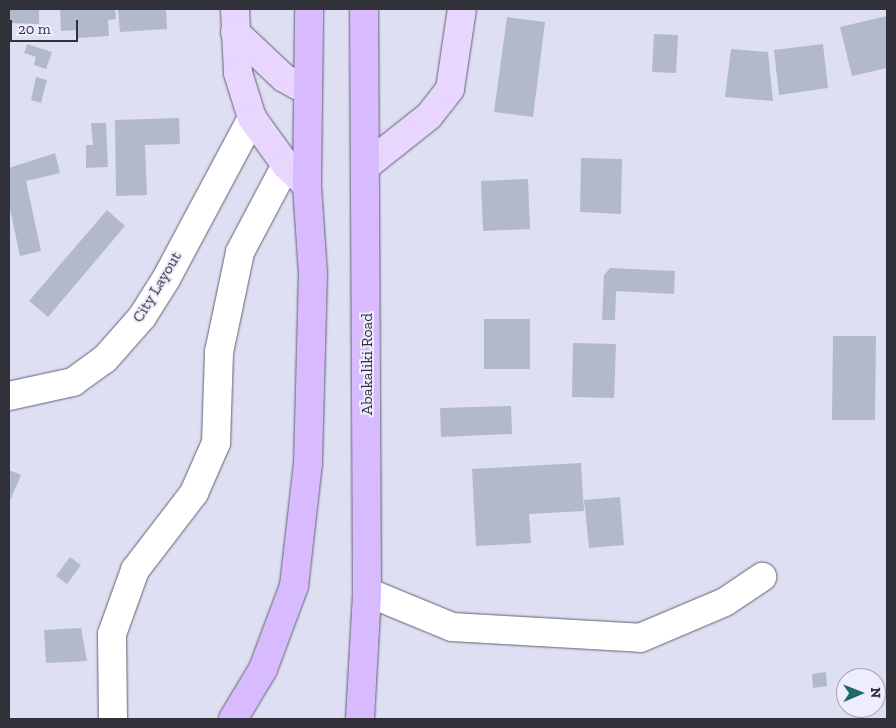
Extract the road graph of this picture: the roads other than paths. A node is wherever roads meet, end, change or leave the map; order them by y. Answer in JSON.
{"nodes":[{"id":1,"x":309,"y":9,"type":"edge"},
{"id":2,"x":364,"y":9,"type":"edge"},
{"id":3,"x":462,"y":9,"type":"edge"},
{"id":4,"x":235,"y":20,"type":"edge"},
{"id":5,"x":308,"y":83,"type":"junction"},
{"id":6,"x":252,"y":118,"type":"junction"},
{"id":7,"x":366,"y":118,"type":"junction"},
{"id":8,"x":401,"y":138,"type":"junction"},
{"id":9,"x":286,"y":165,"type":"junction"},
{"id":10,"x":366,"y":166,"type":"junction"},
{"id":11,"x":307,"y":185,"type":"junction"},
{"id":12,"x":9,"y":396,"type":"edge"},
{"id":13,"x":762,"y":577,"type":"dead end"},
{"id":14,"x":367,"y":592,"type":"junction"},
{"id":15,"x":113,"y":719,"type":"edge"},
{"id":16,"x":233,"y":719,"type":"edge"},
{"id":17,"x":360,"y":719,"type":"edge"}],
"edges":[{"from":1,"to":5,"type":"highway"},
{"from":2,"to":7,"type":"highway","name":"Abakaliki Road"},
{"from":3,"to":8,"type":"main road"},
{"from":4,"to":5,"type":"main road"},
{"from":4,"to":6,"type":"main road"},
{"from":5,"to":11,"type":"highway"},
{"from":6,"to":9,"type":"main road"},
{"from":6,"to":12,"type":"street","name":"City Layout"},
{"from":7,"to":8,"type":"main road"},
{"from":7,"to":10,"type":"highway","name":"Abakaliki Road"},
{"from":8,"to":10,"type":"main road"},
{"from":9,"to":11,"type":"main road"},
{"from":9,"to":15,"type":"street"},
{"from":10,"to":14,"type":"highway","name":"Abakaliki Road"},
{"from":11,"to":16,"type":"highway"},
{"from":13,"to":14,"type":"street"},
{"from":14,"to":17,"type":"highway","name":"Abakaliki Road"}]}
